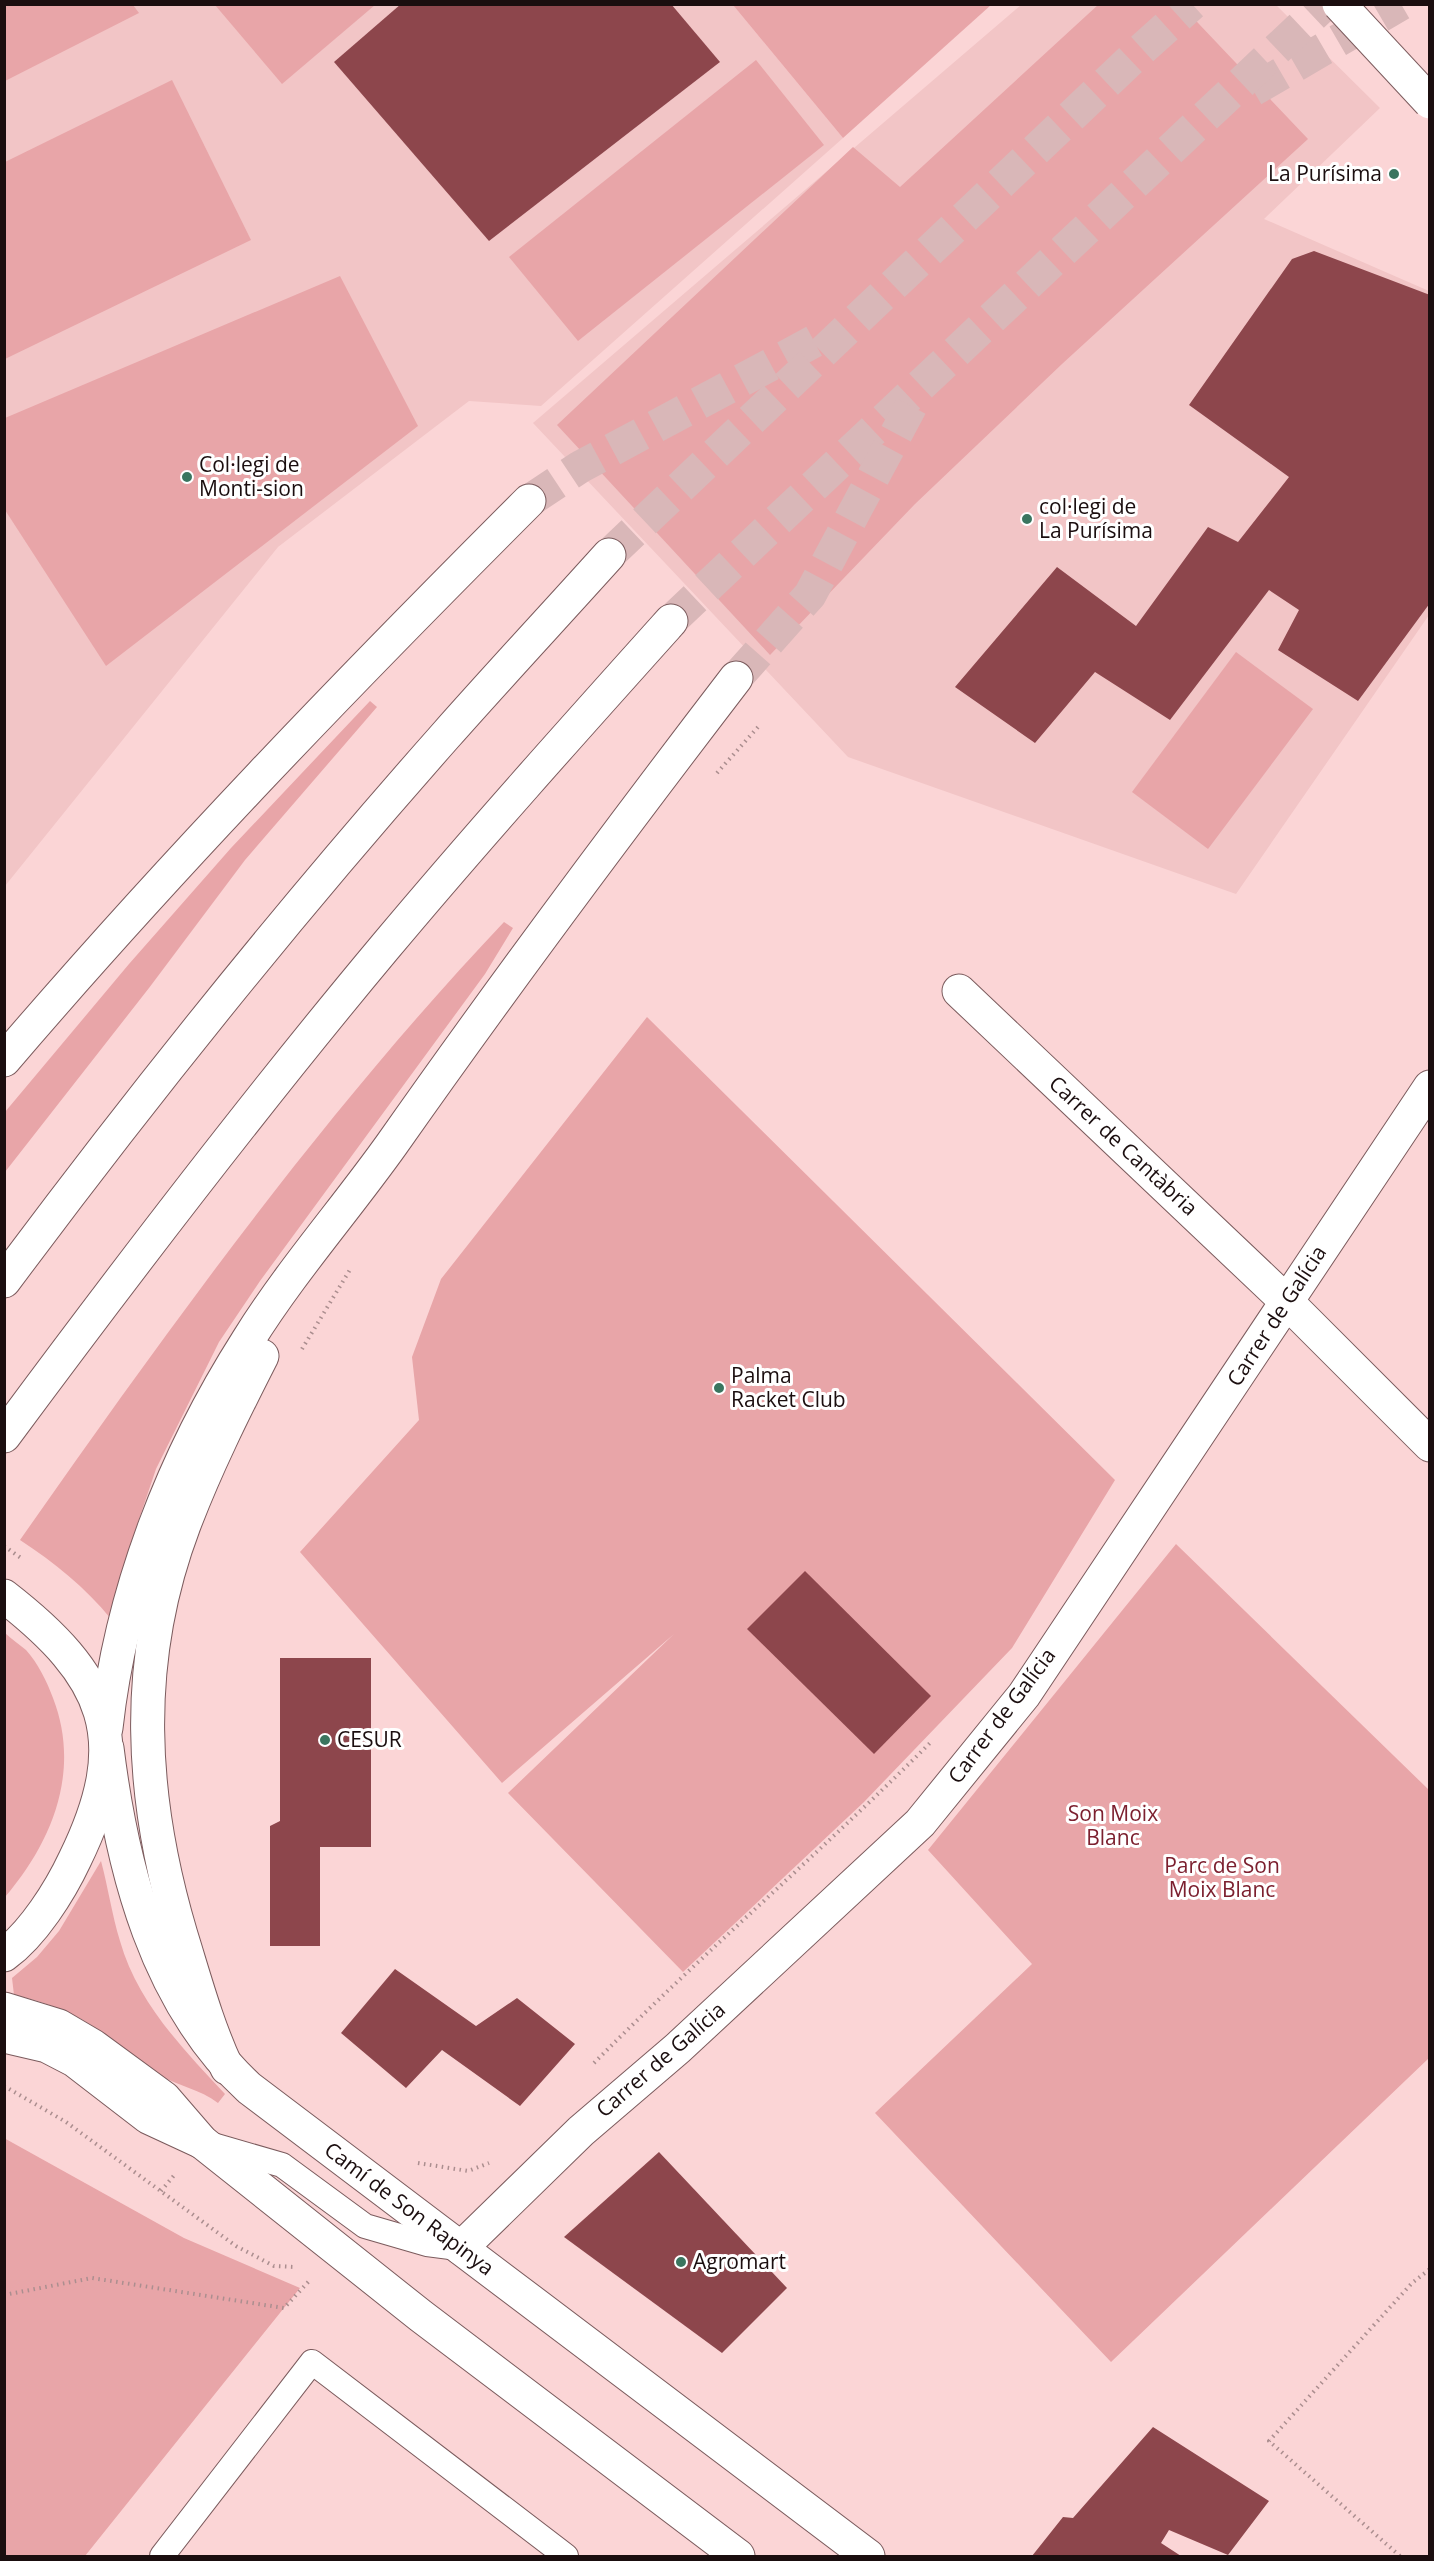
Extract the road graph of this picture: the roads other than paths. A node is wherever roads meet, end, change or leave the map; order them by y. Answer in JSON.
{"nodes":[{"id":1,"x":1339,"y":4,"type":"edge"},
{"id":2,"x":1430,"y":102,"type":"edge"},
{"id":3,"x":530,"y":501,"type":"tunnel mouth"},
{"id":4,"x":609,"y":555,"type":"tunnel mouth"},
{"id":5,"x":671,"y":621,"type":"tunnel mouth"},
{"id":6,"x":736,"y":678,"type":"tunnel mouth"},
{"id":7,"x":102,"y":948,"type":"junction"},
{"id":8,"x":959,"y":991,"type":"dead end"},
{"id":9,"x":4,"y":1036,"type":"edge"},
{"id":10,"x":4,"y":1060,"type":"edge"},
{"id":11,"x":1430,"y":1087,"type":"edge"},
{"id":12,"x":318,"y":1241,"type":"junction"},
{"id":13,"x":4,"y":1281,"type":"edge"},
{"id":14,"x":1286,"y":1301,"type":"junction"},
{"id":15,"x":4,"y":1436,"type":"edge"},
{"id":16,"x":1430,"y":1445,"type":"edge"},
{"id":17,"x":4,"y":1596,"type":"edge"},
{"id":18,"x":106,"y":1738,"type":"junction"},
{"id":19,"x":4,"y":1955,"type":"edge"},
{"id":20,"x":4,"y":2009,"type":"edge"},
{"id":21,"x":4,"y":2036,"type":"edge"},
{"id":22,"x":227,"y":2068,"type":"junction"},
{"id":23,"x":202,"y":2142,"type":"junction"},
{"id":24,"x":461,"y":2248,"type":"junction"},
{"id":25,"x":162,"y":2556,"type":"edge"},
{"id":26,"x":566,"y":2556,"type":"edge"},
{"id":27,"x":738,"y":2556,"type":"edge"},
{"id":28,"x":868,"y":2556,"type":"edge"}],
"edges":[{"from":1,"to":2,"type":"main road","bridge":true},
{"from":3,"to":7,"type":"main road"},
{"from":4,"to":13,"type":"main road"},
{"from":5,"to":15,"type":"main road"},
{"from":6,"to":12,"type":"main road"},
{"from":7,"to":9,"type":"main road"},
{"from":7,"to":10,"type":"main road"},
{"from":8,"to":14,"type":"main road","name":"Carrer de Cantàbria"},
{"from":11,"to":14,"type":"main road","name":"Carrer de Galícia"},
{"from":12,"to":18,"type":"main road"},
{"from":12,"to":22,"type":"main road"},
{"from":14,"to":16,"type":"main road","name":"Carrer de Cantàbria"},
{"from":14,"to":24,"type":"main road","name":"Carrer de Galícia"},
{"from":17,"to":18,"type":"main road"},
{"from":18,"to":19,"type":"main road"},
{"from":18,"to":22,"type":"main road","name":"Camí de Son Rapinya"},
{"from":20,"to":23,"type":"main road"},
{"from":21,"to":23,"type":"main road"},
{"from":22,"to":24,"type":"main road","name":"Camí de Son Rapinya"},
{"from":23,"to":24,"type":"lane"},
{"from":23,"to":27,"type":"main road"},
{"from":24,"to":28,"type":"main road","name":"Camí de Son Rapinya"},
{"from":25,"to":26,"type":"lane"}]}
